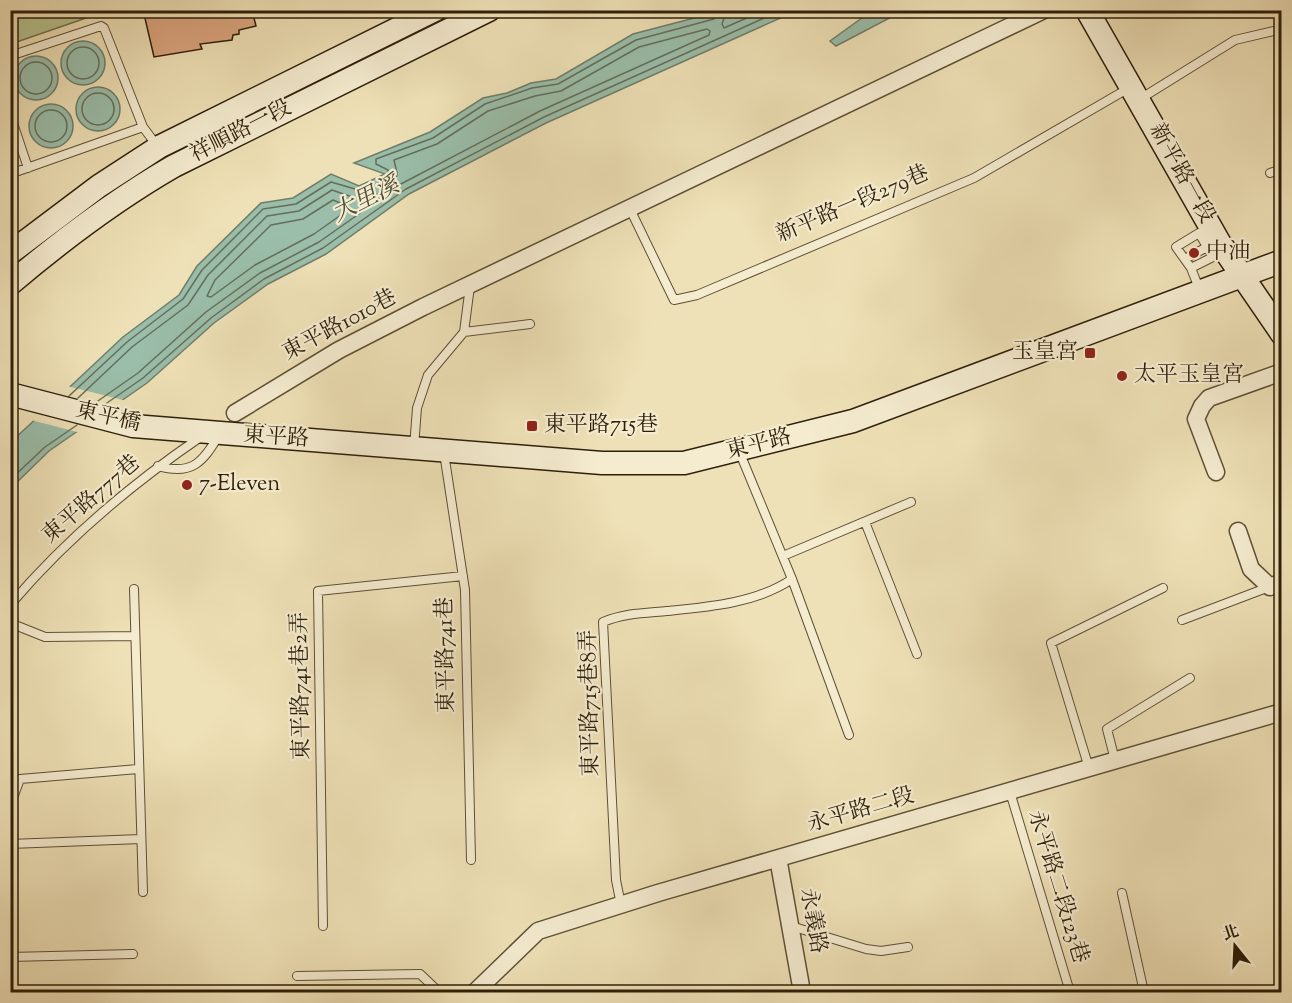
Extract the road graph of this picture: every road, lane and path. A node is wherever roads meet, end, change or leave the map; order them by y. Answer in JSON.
{"nodes":[{"id":1,"x":435,"y":10,"type":"edge"},
{"id":2,"x":489,"y":10,"type":"edge"},
{"id":3,"x":1044,"y":10,"type":"edge"},
{"id":4,"x":1087,"y":10,"type":"edge"},
{"id":5,"x":1281,"y":29,"type":"edge"},
{"id":6,"x":10,"y":56,"type":"edge"},
{"id":7,"x":1136,"y":93,"type":"junction"},
{"id":8,"x":10,"y":114,"type":"edge"},
{"id":9,"x":143,"y":127,"type":"junction"},
{"id":10,"x":159,"y":147,"type":"junction"},
{"id":11,"x":28,"y":168,"type":"junction"},
{"id":12,"x":1281,"y":169,"type":"edge"},
{"id":13,"x":10,"y":174,"type":"edge"},
{"id":14,"x":1270,"y":174,"type":"dead end"},
{"id":15,"x":630,"y":209,"type":"junction"},
{"id":16,"x":1207,"y":247,"type":"junction"},
{"id":17,"x":10,"y":253,"type":"edge"},
{"id":18,"x":1185,"y":259,"type":"junction"},
{"id":19,"x":1281,"y":261,"type":"edge"},
{"id":20,"x":1191,"y":268,"type":"junction"},
{"id":21,"x":1244,"y":276,"type":"junction"},
{"id":22,"x":10,"y":284,"type":"edge"},
{"id":23,"x":470,"y":285,"type":"junction"},
{"id":24,"x":1200,"y":291,"type":"junction"},
{"id":25,"x":530,"y":324,"type":"dead end"},
{"id":26,"x":464,"y":332,"type":"junction"},
{"id":27,"x":1281,"y":334,"type":"edge"},
{"id":28,"x":1281,"y":372,"type":"edge"},
{"id":29,"x":10,"y":394,"type":"edge"},
{"id":30,"x":235,"y":413,"type":"dead end"},
{"id":31,"x":214,"y":433,"type":"junction"},
{"id":32,"x":414,"y":447,"type":"junction"},
{"id":33,"x":444,"y":450,"type":"junction"},
{"id":34,"x":739,"y":450,"type":"junction"},
{"id":35,"x":158,"y":466,"type":"junction"},
{"id":36,"x":1216,"y":472,"type":"dead end"},
{"id":37,"x":911,"y":502,"type":"dead end"},
{"id":38,"x":865,"y":522,"type":"junction"},
{"id":39,"x":1238,"y":531,"type":"dead end"},
{"id":40,"x":783,"y":556,"type":"junction"},
{"id":41,"x":463,"y":576,"type":"junction"},
{"id":42,"x":792,"y":579,"type":"junction"},
{"id":43,"x":1276,"y":585,"type":"edge"},
{"id":44,"x":1163,"y":588,"type":"dead end"},
{"id":45,"x":134,"y":589,"type":"dead end"},
{"id":46,"x":10,"y":605,"type":"edge"},
{"id":47,"x":1182,"y":620,"type":"dead end"},
{"id":48,"x":10,"y":623,"type":"edge"},
{"id":49,"x":134,"y":636,"type":"junction"},
{"id":50,"x":917,"y":654,"type":"dead end"},
{"id":51,"x":1190,"y":678,"type":"dead end"},
{"id":52,"x":1281,"y":712,"type":"edge"},
{"id":53,"x":849,"y":735,"type":"dead end"},
{"id":54,"x":1115,"y":760,"type":"junction"},
{"id":55,"x":1089,"y":768,"type":"junction"},
{"id":56,"x":138,"y":769,"type":"junction"},
{"id":57,"x":1010,"y":792,"type":"junction"},
{"id":58,"x":10,"y":806,"type":"edge"},
{"id":59,"x":141,"y":839,"type":"junction"},
{"id":60,"x":10,"y":844,"type":"edge"},
{"id":61,"x":778,"y":858,"type":"junction"},
{"id":62,"x":471,"y":860,"type":"dead end"},
{"id":63,"x":142,"y":892,"type":"dead end"},
{"id":64,"x":1122,"y":893,"type":"dead end"},
{"id":65,"x":621,"y":905,"type":"junction"},
{"id":66,"x":323,"y":926,"type":"dead end"},
{"id":67,"x":790,"y":926,"type":"junction"},
{"id":68,"x":908,"y":947,"type":"dead end"},
{"id":69,"x":133,"y":954,"type":"dead end"},
{"id":70,"x":10,"y":957,"type":"edge"},
{"id":71,"x":297,"y":976,"type":"dead end"},
{"id":72,"x":439,"y":993,"type":"edge"},
{"id":73,"x":476,"y":993,"type":"edge"},
{"id":74,"x":802,"y":993,"type":"edge"},
{"id":75,"x":1070,"y":993,"type":"edge"},
{"id":76,"x":1144,"y":993,"type":"edge"}],
"edges":[{"from":1,"to":10,"type":"street","name":"祥順路一段"},
{"from":2,"to":22,"type":"street","name":"祥順路一段"},
{"from":3,"to":15,"type":"street"},
{"from":4,"to":7,"type":"street","name":"新平路一段"},
{"from":5,"to":7,"type":"lane"},
{"from":6,"to":9,"type":"lane"},
{"from":7,"to":15,"type":"lane","name":"新平路一段279巷"},
{"from":7,"to":21,"type":"street","name":"新平路一段"},
{"from":8,"to":11,"type":"lane"},
{"from":9,"to":10,"type":"lane"},
{"from":9,"to":11,"type":"lane"},
{"from":10,"to":17,"type":"street","name":"祥順路一段"},
{"from":11,"to":13,"type":"lane"},
{"from":12,"to":14,"type":"lane"},
{"from":15,"to":23,"type":"street","name":"東平路1010巷"},
{"from":16,"to":18,"type":"lane"},
{"from":16,"to":18,"type":"lane"},
{"from":16,"to":20,"type":"lane"},
{"from":18,"to":20,"type":"lane"},
{"from":19,"to":21,"type":"street","name":"東平路"},
{"from":20,"to":24,"type":"lane"},
{"from":21,"to":24,"type":"street","name":"東平路"},
{"from":21,"to":27,"type":"street","name":"新平路一段"},
{"from":23,"to":26,"type":"lane"},
{"from":23,"to":30,"type":"street","name":"東平路1010巷"},
{"from":24,"to":34,"type":"street","name":"東平路"},
{"from":25,"to":26,"type":"lane"},
{"from":26,"to":32,"type":"lane"},
{"from":28,"to":36,"type":"street"},
{"from":29,"to":31,"type":"street","name":"東平橋"},
{"from":31,"to":32,"type":"street","name":"東平路"},
{"from":31,"to":35,"type":"lane","name":"東平路777巷"},
{"from":31,"to":35,"type":"lane"},
{"from":32,"to":33,"type":"street","name":"東平路"},
{"from":33,"to":34,"type":"street","name":"東平路"},
{"from":33,"to":41,"type":"lane","name":"東平路741巷"},
{"from":34,"to":40,"type":"lane"},
{"from":35,"to":46,"type":"lane","name":"東平路777巷"},
{"from":37,"to":38,"type":"lane"},
{"from":38,"to":40,"type":"lane"},
{"from":38,"to":50,"type":"lane"},
{"from":39,"to":43,"type":"street"},
{"from":40,"to":42,"type":"lane"},
{"from":41,"to":62,"type":"lane","name":"東平路741巷"},
{"from":41,"to":66,"type":"lane","name":"東平路741巷2弄"},
{"from":42,"to":53,"type":"lane"},
{"from":42,"to":65,"type":"lane","name":"東平路715巷8弄"},
{"from":43,"to":47,"type":"lane"},
{"from":44,"to":55,"type":"lane"},
{"from":45,"to":49,"type":"lane"},
{"from":48,"to":49,"type":"lane"},
{"from":49,"to":56,"type":"lane"},
{"from":51,"to":54,"type":"lane"},
{"from":52,"to":54,"type":"street","name":"永平路二段"},
{"from":54,"to":55,"type":"street","name":"永平路二段"},
{"from":55,"to":57,"type":"street","name":"永平路二段"},
{"from":56,"to":58,"type":"lane"},
{"from":56,"to":59,"type":"lane"},
{"from":57,"to":61,"type":"street","name":"永平路二段"},
{"from":57,"to":75,"type":"lane","name":"永平路二段123巷"},
{"from":59,"to":60,"type":"lane"},
{"from":59,"to":63,"type":"lane"},
{"from":61,"to":65,"type":"street","name":"永平路二段"},
{"from":61,"to":67,"type":"street","name":"永義路"},
{"from":64,"to":76,"type":"lane"},
{"from":65,"to":73,"type":"street","name":"永平路二段"},
{"from":67,"to":68,"type":"lane"},
{"from":67,"to":74,"type":"street","name":"永義路"},
{"from":69,"to":70,"type":"lane"},
{"from":71,"to":72,"type":"lane"}]}
